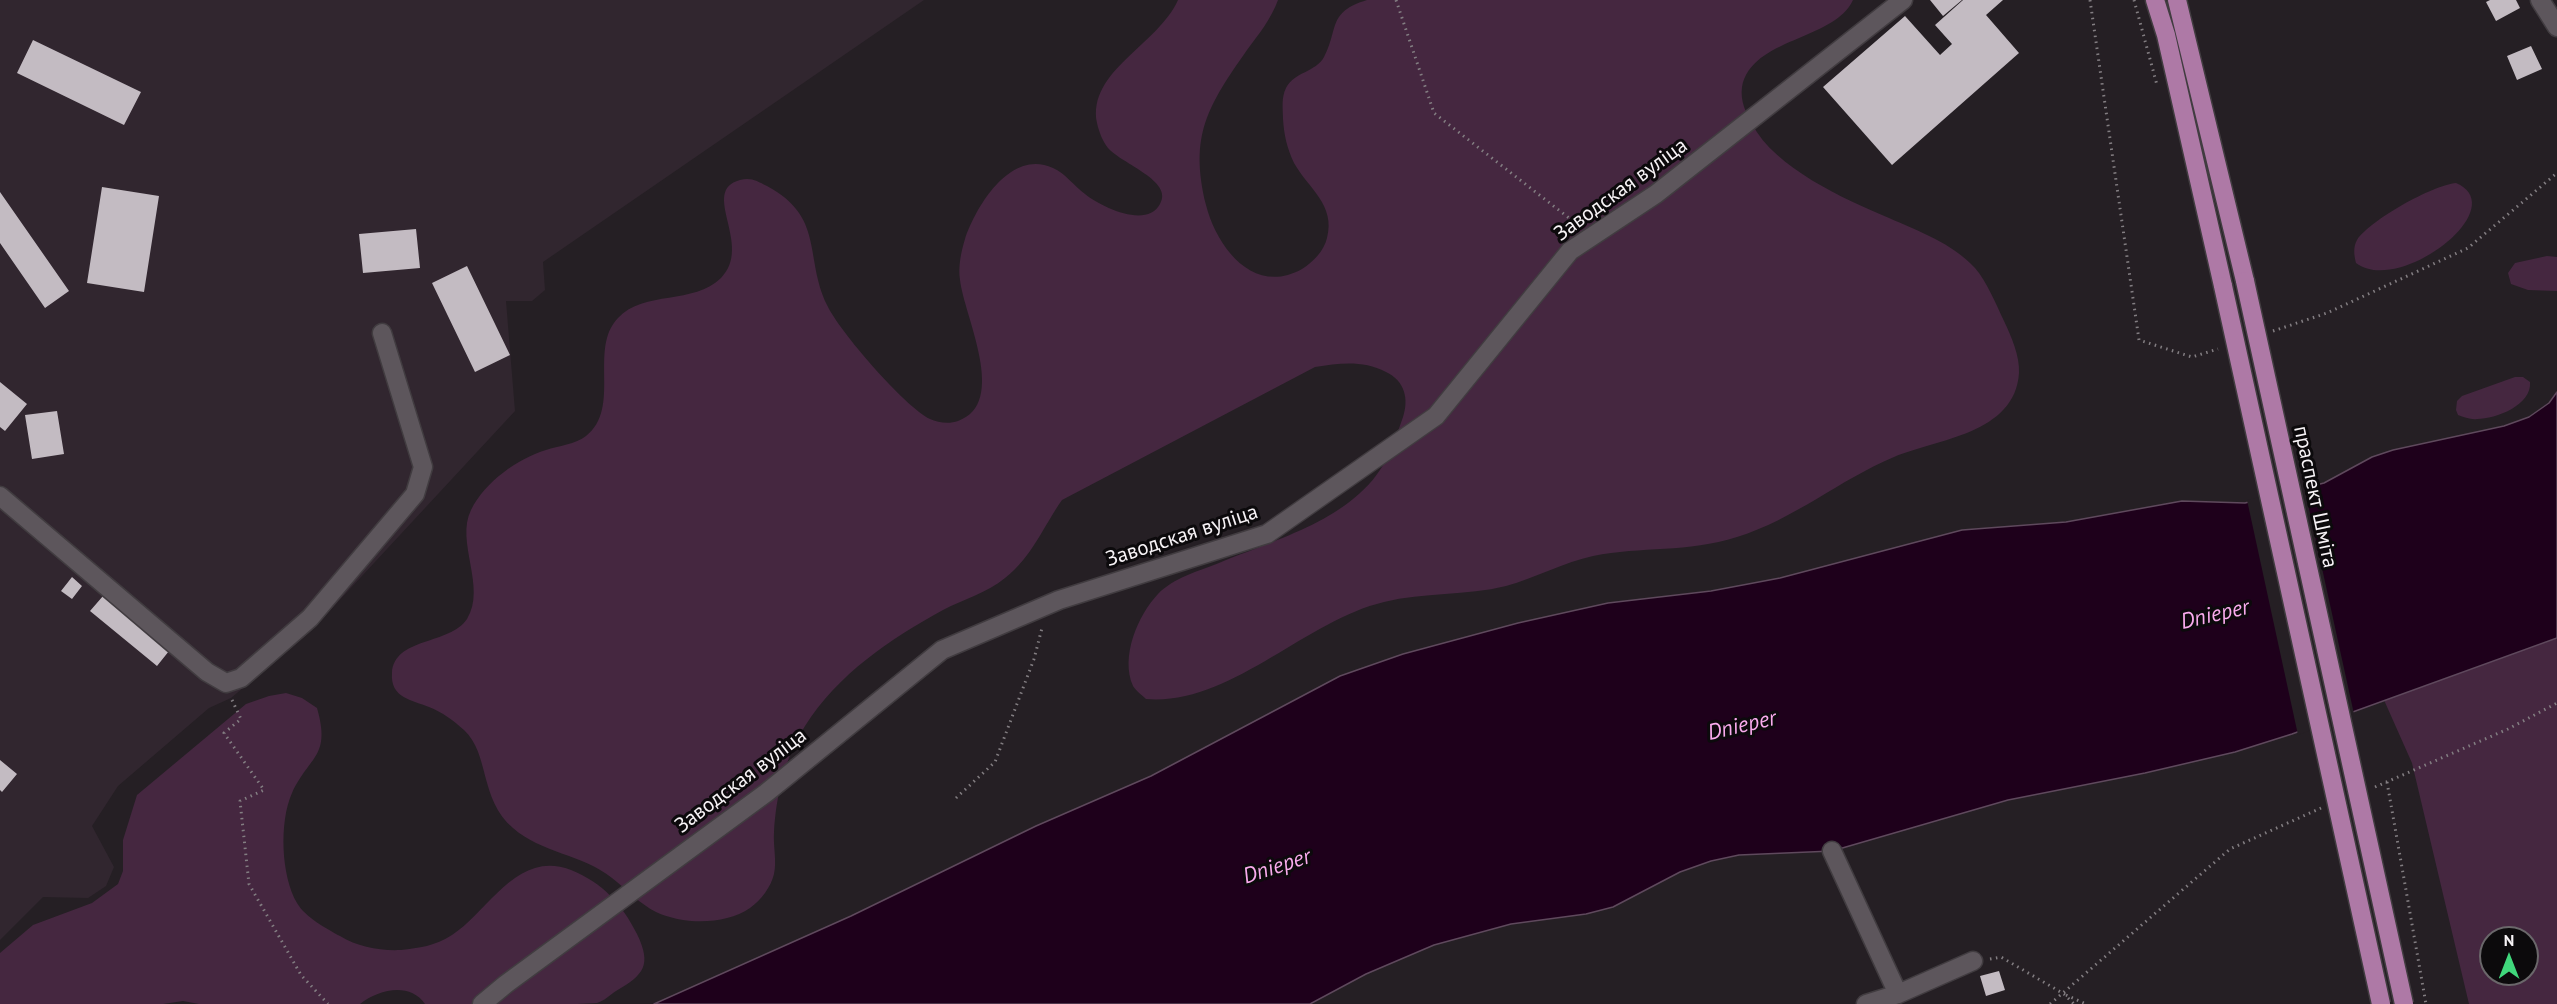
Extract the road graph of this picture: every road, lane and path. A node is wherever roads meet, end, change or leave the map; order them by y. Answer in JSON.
{"nodes":[{"id":1,"x":1396,"y":0,"type":"edge"},
{"id":2,"x":1903,"y":0,"type":"edge"},
{"id":3,"x":2155,"y":0,"type":"edge"},
{"id":4,"x":2177,"y":0,"type":"edge"},
{"id":5,"x":2541,"y":0,"type":"edge"},
{"id":6,"x":2557,"y":27,"type":"edge"},
{"id":7,"x":1592,"y":236,"type":"junction"},
{"id":8,"x":382,"y":333,"type":"dead end"},
{"id":9,"x":0,"y":496,"type":"edge"},
{"id":10,"x":1037,"y":609,"type":"junction"},
{"id":11,"x":2557,"y":703,"type":"edge"},
{"id":12,"x":241,"y":719,"type":"dead end"},
{"id":13,"x":2387,"y":782,"type":"junction"},
{"id":14,"x":2366,"y":790,"type":"dead end"},
{"id":15,"x":956,"y":798,"type":"dead end"},
{"id":16,"x":2324,"y":807,"type":"dead end"},
{"id":17,"x":1832,"y":851,"type":"dead end"},
{"id":18,"x":1973,"y":961,"type":"joint"},
{"id":19,"x":1898,"y":994,"type":"junction"},
{"id":20,"x":2064,"y":994,"type":"junction"},
{"id":21,"x":328,"y":1004,"type":"edge"},
{"id":22,"x":483,"y":1004,"type":"edge"},
{"id":23,"x":1866,"y":1004,"type":"edge"},
{"id":24,"x":2050,"y":1004,"type":"edge"},
{"id":25,"x":2074,"y":1004,"type":"edge"},
{"id":26,"x":2086,"y":1004,"type":"edge"},
{"id":27,"x":2381,"y":1004,"type":"edge"},
{"id":28,"x":2404,"y":1004,"type":"edge"},
{"id":29,"x":2426,"y":1004,"type":"edge"}],
"edges":[{"from":1,"to":7,"type":"path"},
{"from":2,"to":7,"type":"street","name":"Заводская вуліца"},
{"from":3,"to":27,"type":"main road","name":"праспект Шміта","bridge":true},
{"from":4,"to":28,"type":"main road","name":"праспект Шміта","bridge":true},
{"from":5,"to":6,"type":"street"},
{"from":7,"to":10,"type":"street","name":"Заводская вуліца"},
{"from":8,"to":9,"type":"street"},
{"from":10,"to":15,"type":"path"},
{"from":10,"to":22,"type":"street","name":"Заводская вуліца"},
{"from":11,"to":13,"type":"path"},
{"from":12,"to":21,"type":"path"},
{"from":13,"to":14,"type":"path"},
{"from":13,"to":29,"type":"path"},
{"from":16,"to":20,"type":"path"},
{"from":17,"to":19,"type":"street"},
{"from":18,"to":19,"type":"street"},
{"from":18,"to":20,"type":"path"},
{"from":19,"to":23,"type":"street"},
{"from":20,"to":24,"type":"path"},
{"from":20,"to":25,"type":"path"},
{"from":20,"to":26,"type":"path"}]}
